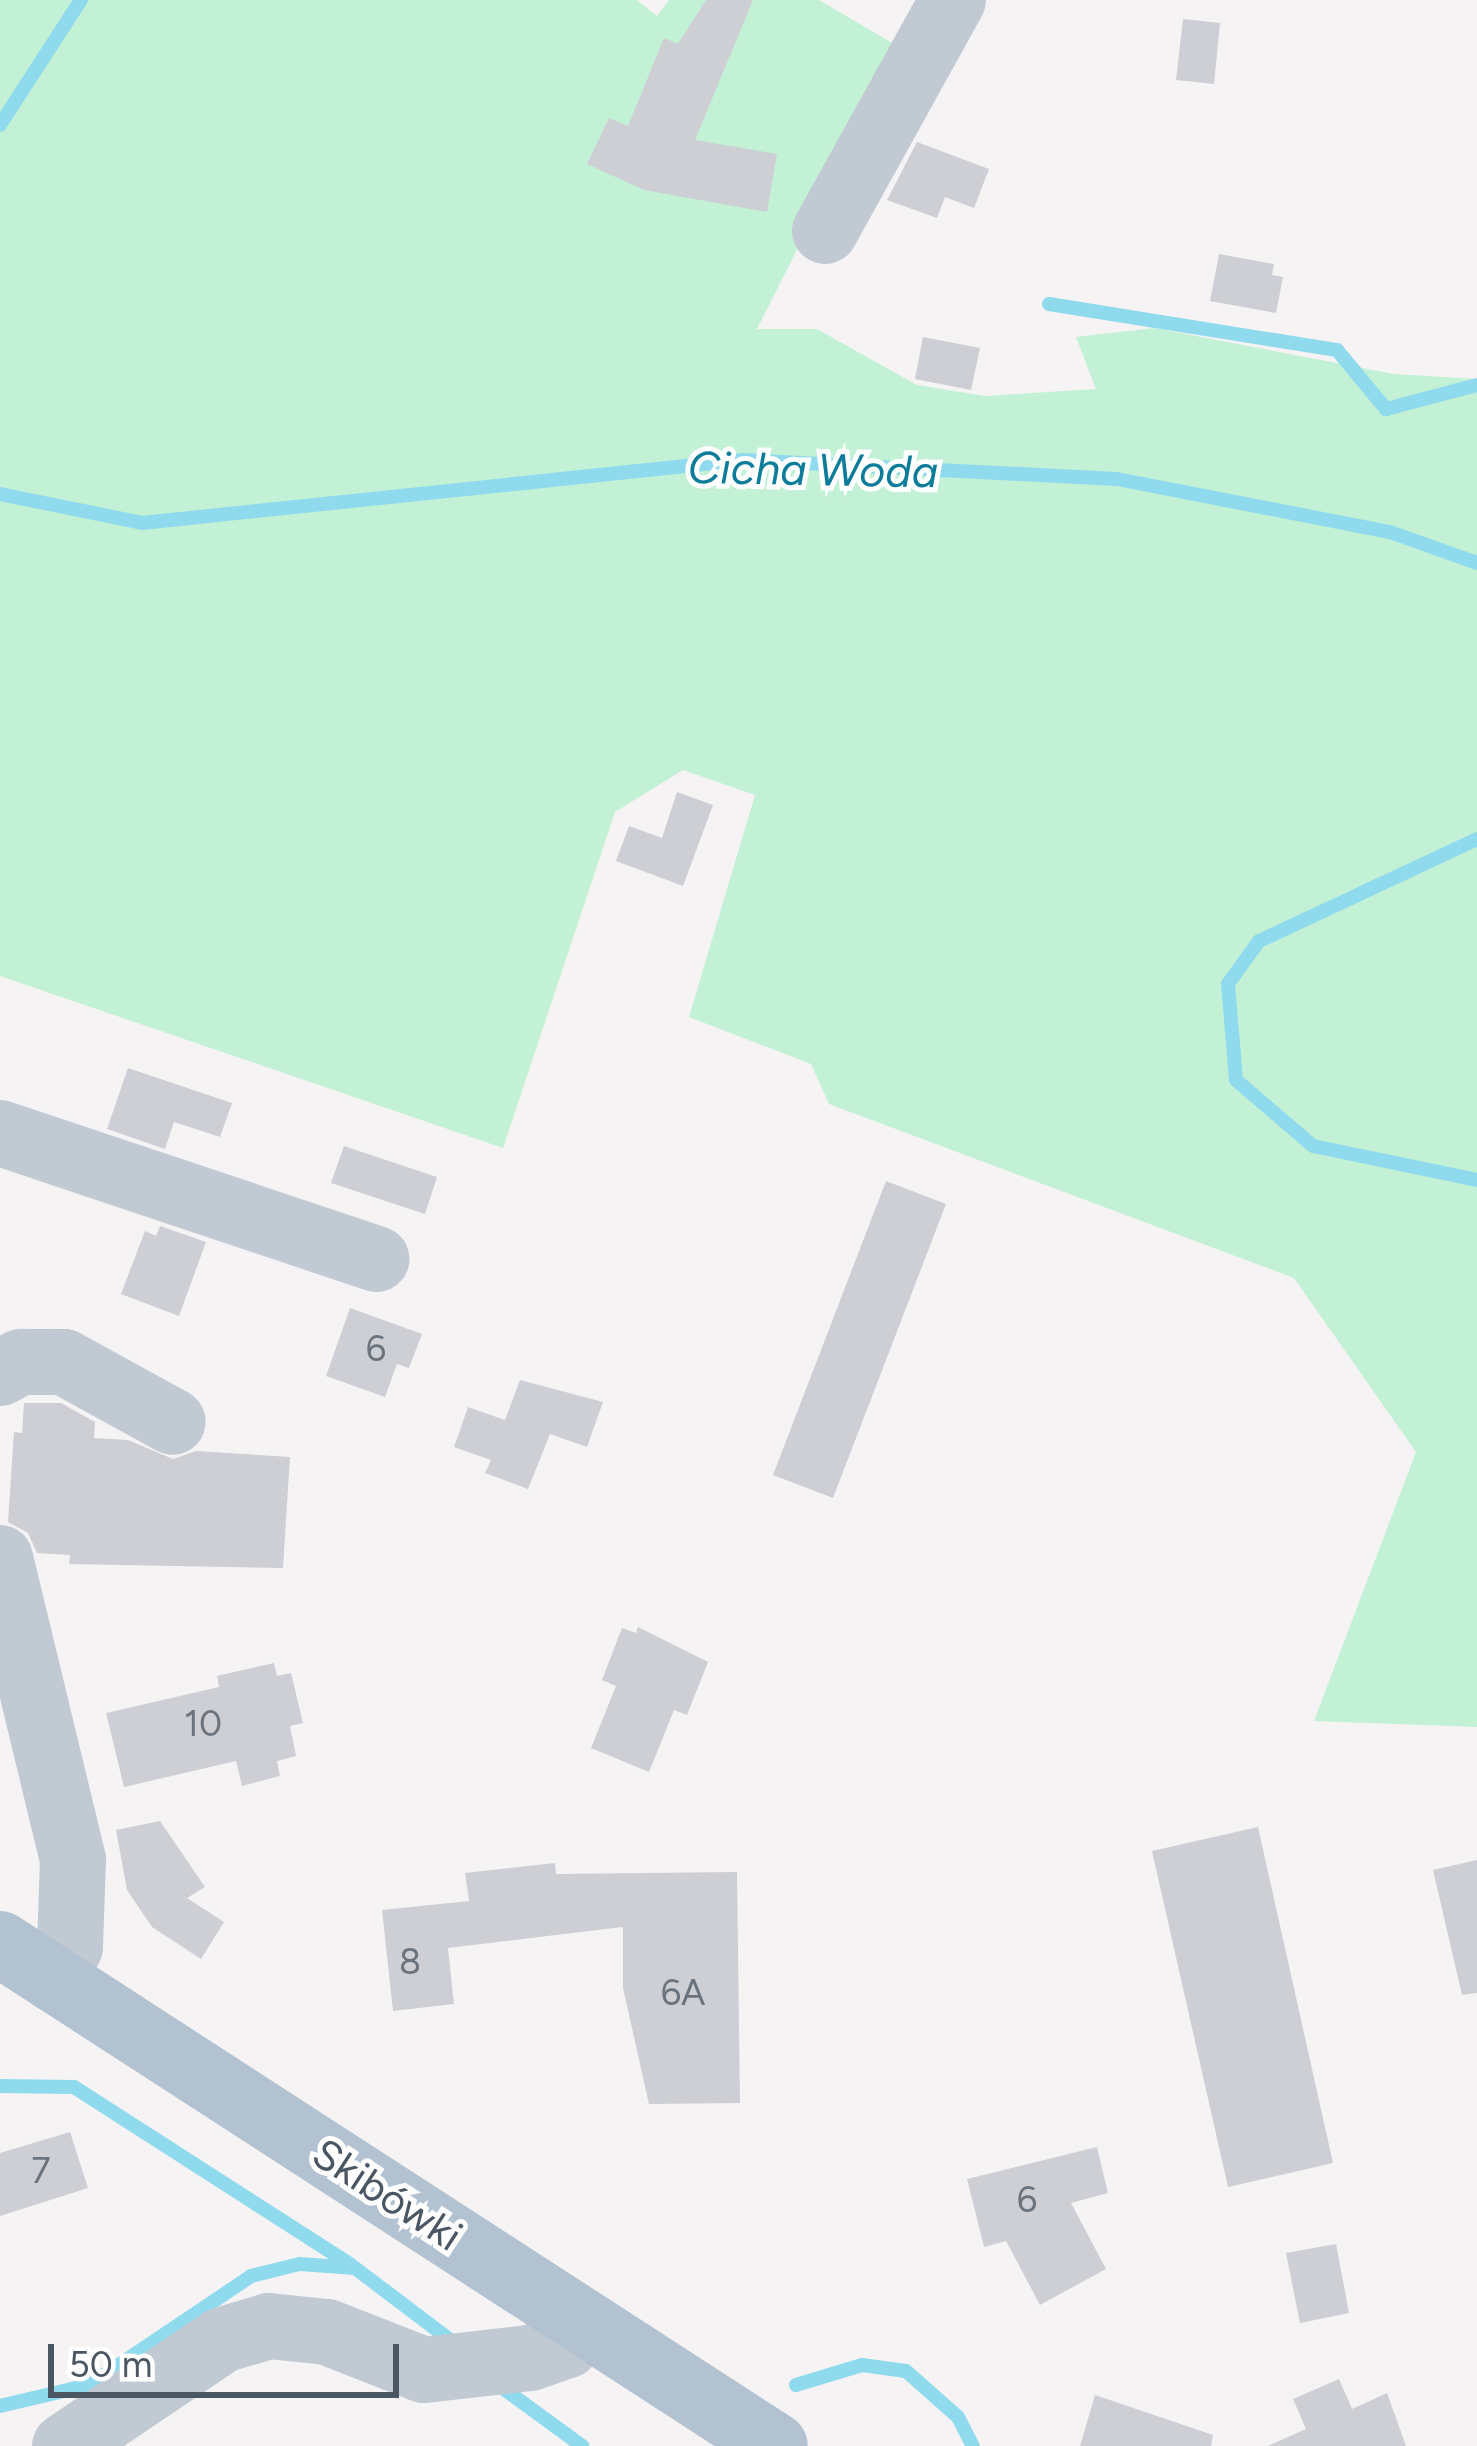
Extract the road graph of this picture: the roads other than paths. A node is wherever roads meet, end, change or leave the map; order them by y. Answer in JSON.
{"nodes":[{"id":1,"x":952,"y":0,"type":"edge"},
{"id":2,"x":825,"y":231,"type":"dead end"},
{"id":3,"x":0,"y":1133,"type":"edge"},
{"id":4,"x":376,"y":1259,"type":"dead end"},
{"id":5,"x":0,"y":1373,"type":"edge"},
{"id":6,"x":173,"y":1422,"type":"dead end"},
{"id":7,"x":0,"y":1558,"type":"edge"},
{"id":8,"x":0,"y":1944,"type":"edge"},
{"id":9,"x":54,"y":1979,"type":"junction"},
{"id":10,"x":585,"y":2323,"type":"junction"},
{"id":11,"x":65,"y":2446,"type":"edge"},
{"id":12,"x":775,"y":2446,"type":"edge"}],
"edges":[{"from":1,"to":2,"type":"street"},
{"from":3,"to":4,"type":"street"},
{"from":5,"to":6,"type":"street"},
{"from":7,"to":9,"type":"street"},
{"from":8,"to":9,"type":"main road","name":"Skibówki"},
{"from":9,"to":10,"type":"main road","name":"Skibówki"},
{"from":10,"to":11,"type":"street"},
{"from":10,"to":12,"type":"main road","name":"Skibówki"}]}
